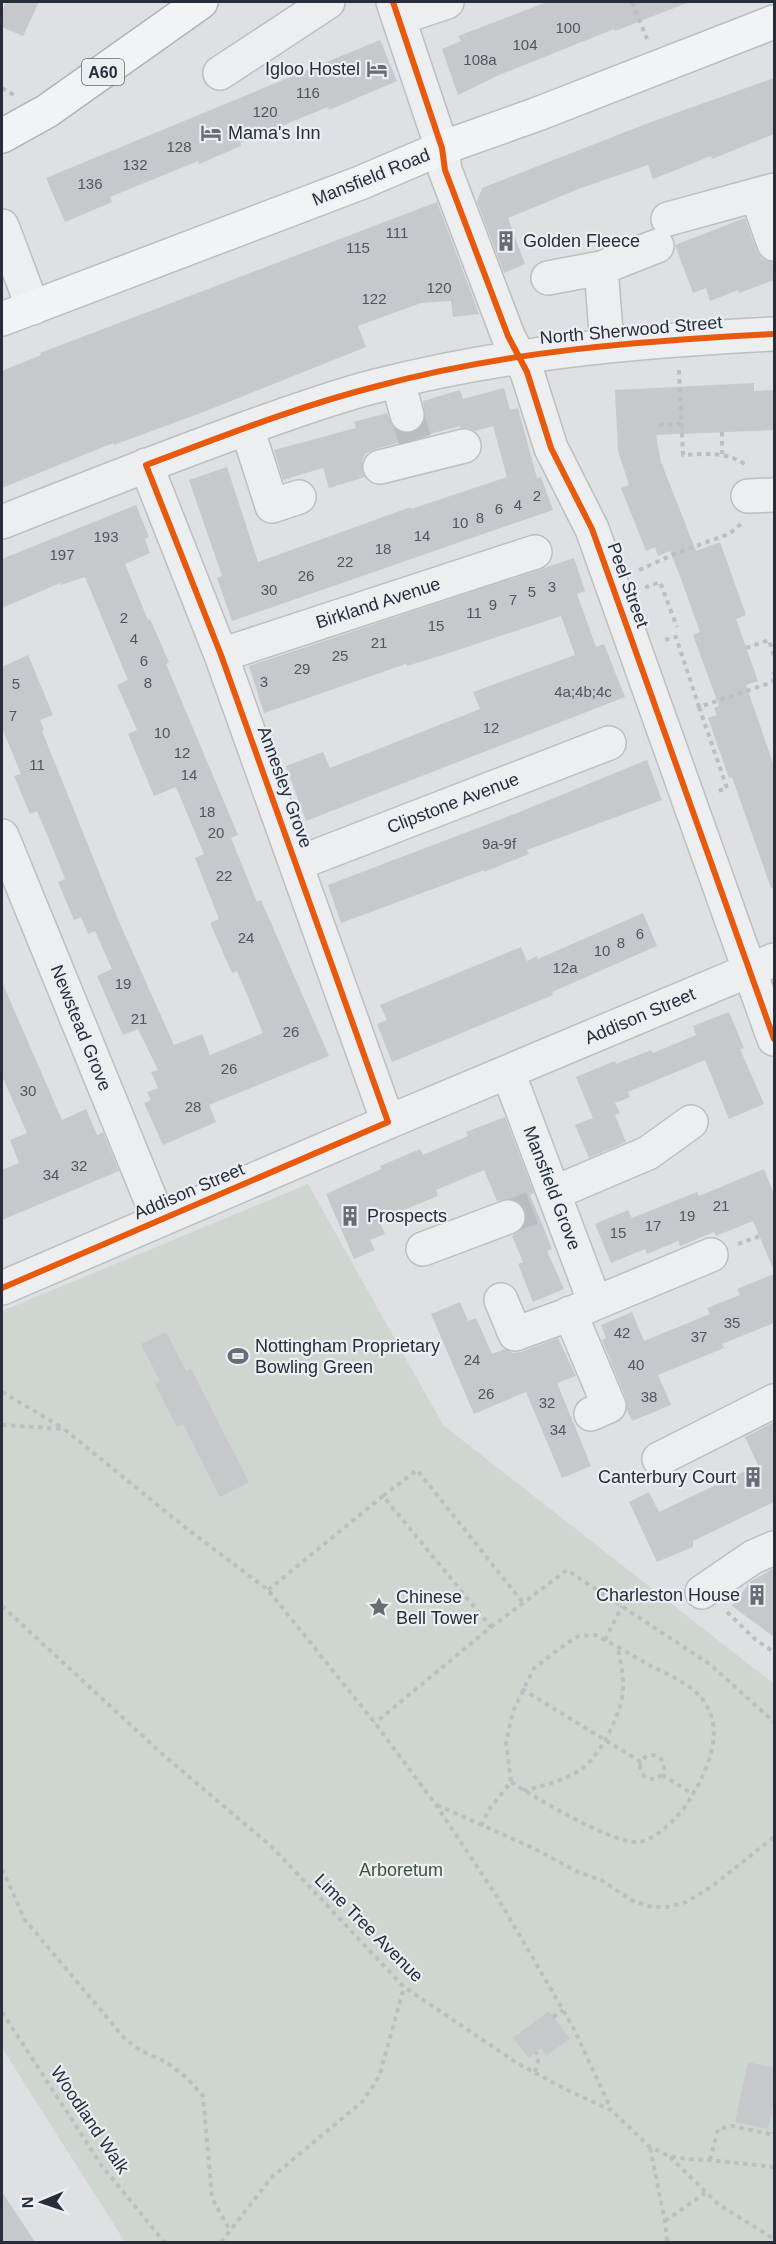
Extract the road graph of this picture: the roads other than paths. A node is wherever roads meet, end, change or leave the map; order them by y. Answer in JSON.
{"nodes":[{"id":1,"x":201,"y":2,"type":"edge"},
{"id":2,"x":328,"y":2,"type":"edge"},
{"id":3,"x":447,"y":2,"type":"edge"},
{"id":4,"x":396,"y":10,"type":"edge"},
{"id":5,"x":774,"y":22,"type":"edge"},
{"id":6,"x":220,"y":73,"type":"dead end"},
{"id":7,"x":2,"y":136,"type":"edge"},
{"id":8,"x":442,"y":148,"type":"junction"},
{"id":9,"x":765,"y":193,"type":"edge"},
{"id":10,"x":2,"y":226,"type":"edge"},
{"id":11,"x":774,"y":244,"type":"edge"},
{"id":12,"x":601,"y":268,"type":"junction"},
{"id":13,"x":548,"y":278,"type":"dead end"},
{"id":14,"x":33,"y":308,"type":"junction"},
{"id":15,"x":2,"y":319,"type":"edge"},
{"id":16,"x":774,"y":334,"type":"edge"},
{"id":17,"x":607,"y":345,"type":"junction"},
{"id":18,"x":520,"y":356,"type":"junction"},
{"id":19,"x":398,"y":381,"type":"junction"},
{"id":20,"x":247,"y":428,"type":"junction"},
{"id":21,"x":414,"y":437,"type":"junction"},
{"id":22,"x":464,"y":446,"type":"dead end"},
{"id":23,"x":146,"y":465,"type":"junction"},
{"id":24,"x":380,"y":467,"type":"dead end"},
{"id":25,"x":299,"y":497,"type":"dead end"},
{"id":26,"x":2,"y":522,"type":"edge"},
{"id":27,"x":536,"y":552,"type":"dead end"},
{"id":28,"x":221,"y":655,"type":"junction"},
{"id":29,"x":609,"y":743,"type":"dead end"},
{"id":30,"x":2,"y":836,"type":"edge"},
{"id":31,"x":296,"y":864,"type":"junction"},
{"id":32,"x":762,"y":965,"type":"edge"},
{"id":33,"x":774,"y":1039,"type":"edge"},
{"id":34,"x":508,"y":1072,"type":"junction"},
{"id":35,"x":388,"y":1122,"type":"junction"},
{"id":36,"x":691,"y":1122,"type":"dead end"},
{"id":37,"x":537,"y":1204,"type":"junction"},
{"id":38,"x":159,"y":1220,"type":"junction"},
{"id":39,"x":423,"y":1250,"type":"dead end"},
{"id":40,"x":711,"y":1255,"type":"dead end"},
{"id":41,"x":2,"y":1288,"type":"edge"},
{"id":42,"x":501,"y":1300,"type":"dead end"},
{"id":43,"x":576,"y":1311,"type":"junction"},
{"id":44,"x":774,"y":1401,"type":"edge"},
{"id":45,"x":591,"y":1414,"type":"dead end"},
{"id":46,"x":659,"y":1459,"type":"dead end"},
{"id":47,"x":774,"y":1548,"type":"edge"},
{"id":48,"x":707,"y":1588,"type":"road end"}],
"edges":[{"from":1,"to":7,"type":"main road","number":"A60"},
{"from":2,"to":6,"type":"street"},
{"from":3,"to":4,"type":"street"},
{"from":4,"to":8,"type":"street","name":"Peel Street"},
{"from":5,"to":8,"type":"main road","name":"Mansfield Road"},
{"from":8,"to":14,"type":"main road","name":"Mansfield Road"},
{"from":8,"to":18,"type":"street","name":"Peel Street"},
{"from":9,"to":11,"type":"street"},
{"from":9,"to":12,"type":"street"},
{"from":10,"to":14,"type":"street"},
{"from":12,"to":13,"type":"street"},
{"from":12,"to":17,"type":"street"},
{"from":14,"to":15,"type":"main road","name":"Mansfield Road"},
{"from":16,"to":17,"type":"street","name":"North Sherwood Street"},
{"from":17,"to":18,"type":"street","name":"North Sherwood Street"},
{"from":18,"to":19,"type":"street","name":"North Sherwood Street"},
{"from":18,"to":32,"type":"street","name":"Peel Street"},
{"from":19,"to":20,"type":"street","name":"North Sherwood Street"},
{"from":19,"to":21,"type":"street"},
{"from":20,"to":23,"type":"street","name":"North Sherwood Street"},
{"from":20,"to":25,"type":"street"},
{"from":21,"to":22,"type":"street"},
{"from":21,"to":24,"type":"street"},
{"from":23,"to":26,"type":"street","name":"North Sherwood Street"},
{"from":23,"to":28,"type":"street","name":"Annesley Grove"},
{"from":27,"to":28,"type":"street","name":"Birkland Avenue"},
{"from":28,"to":31,"type":"street","name":"Annesley Grove"},
{"from":29,"to":31,"type":"street","name":"Clipstone Avenue"},
{"from":30,"to":38,"type":"street","name":"Newstead Grove"},
{"from":31,"to":35,"type":"street","name":"Annesley Grove"},
{"from":32,"to":33,"type":"street","name":"Peel Street"},
{"from":32,"to":34,"type":"street","name":"Addison Street"},
{"from":34,"to":35,"type":"street","name":"Addison Street"},
{"from":34,"to":37,"type":"street","name":"Mansfield Grove"},
{"from":35,"to":38,"type":"street","name":"Addison Street"},
{"from":36,"to":37,"type":"street"},
{"from":37,"to":39,"type":"street"},
{"from":37,"to":43,"type":"street","name":"Mansfield Grove"},
{"from":38,"to":41,"type":"street","name":"Addison Street"},
{"from":40,"to":43,"type":"street"},
{"from":42,"to":43,"type":"street"},
{"from":43,"to":45,"type":"street","name":"Mansfield Grove"},
{"from":44,"to":46,"type":"street"},
{"from":47,"to":48,"type":"street"}]}
